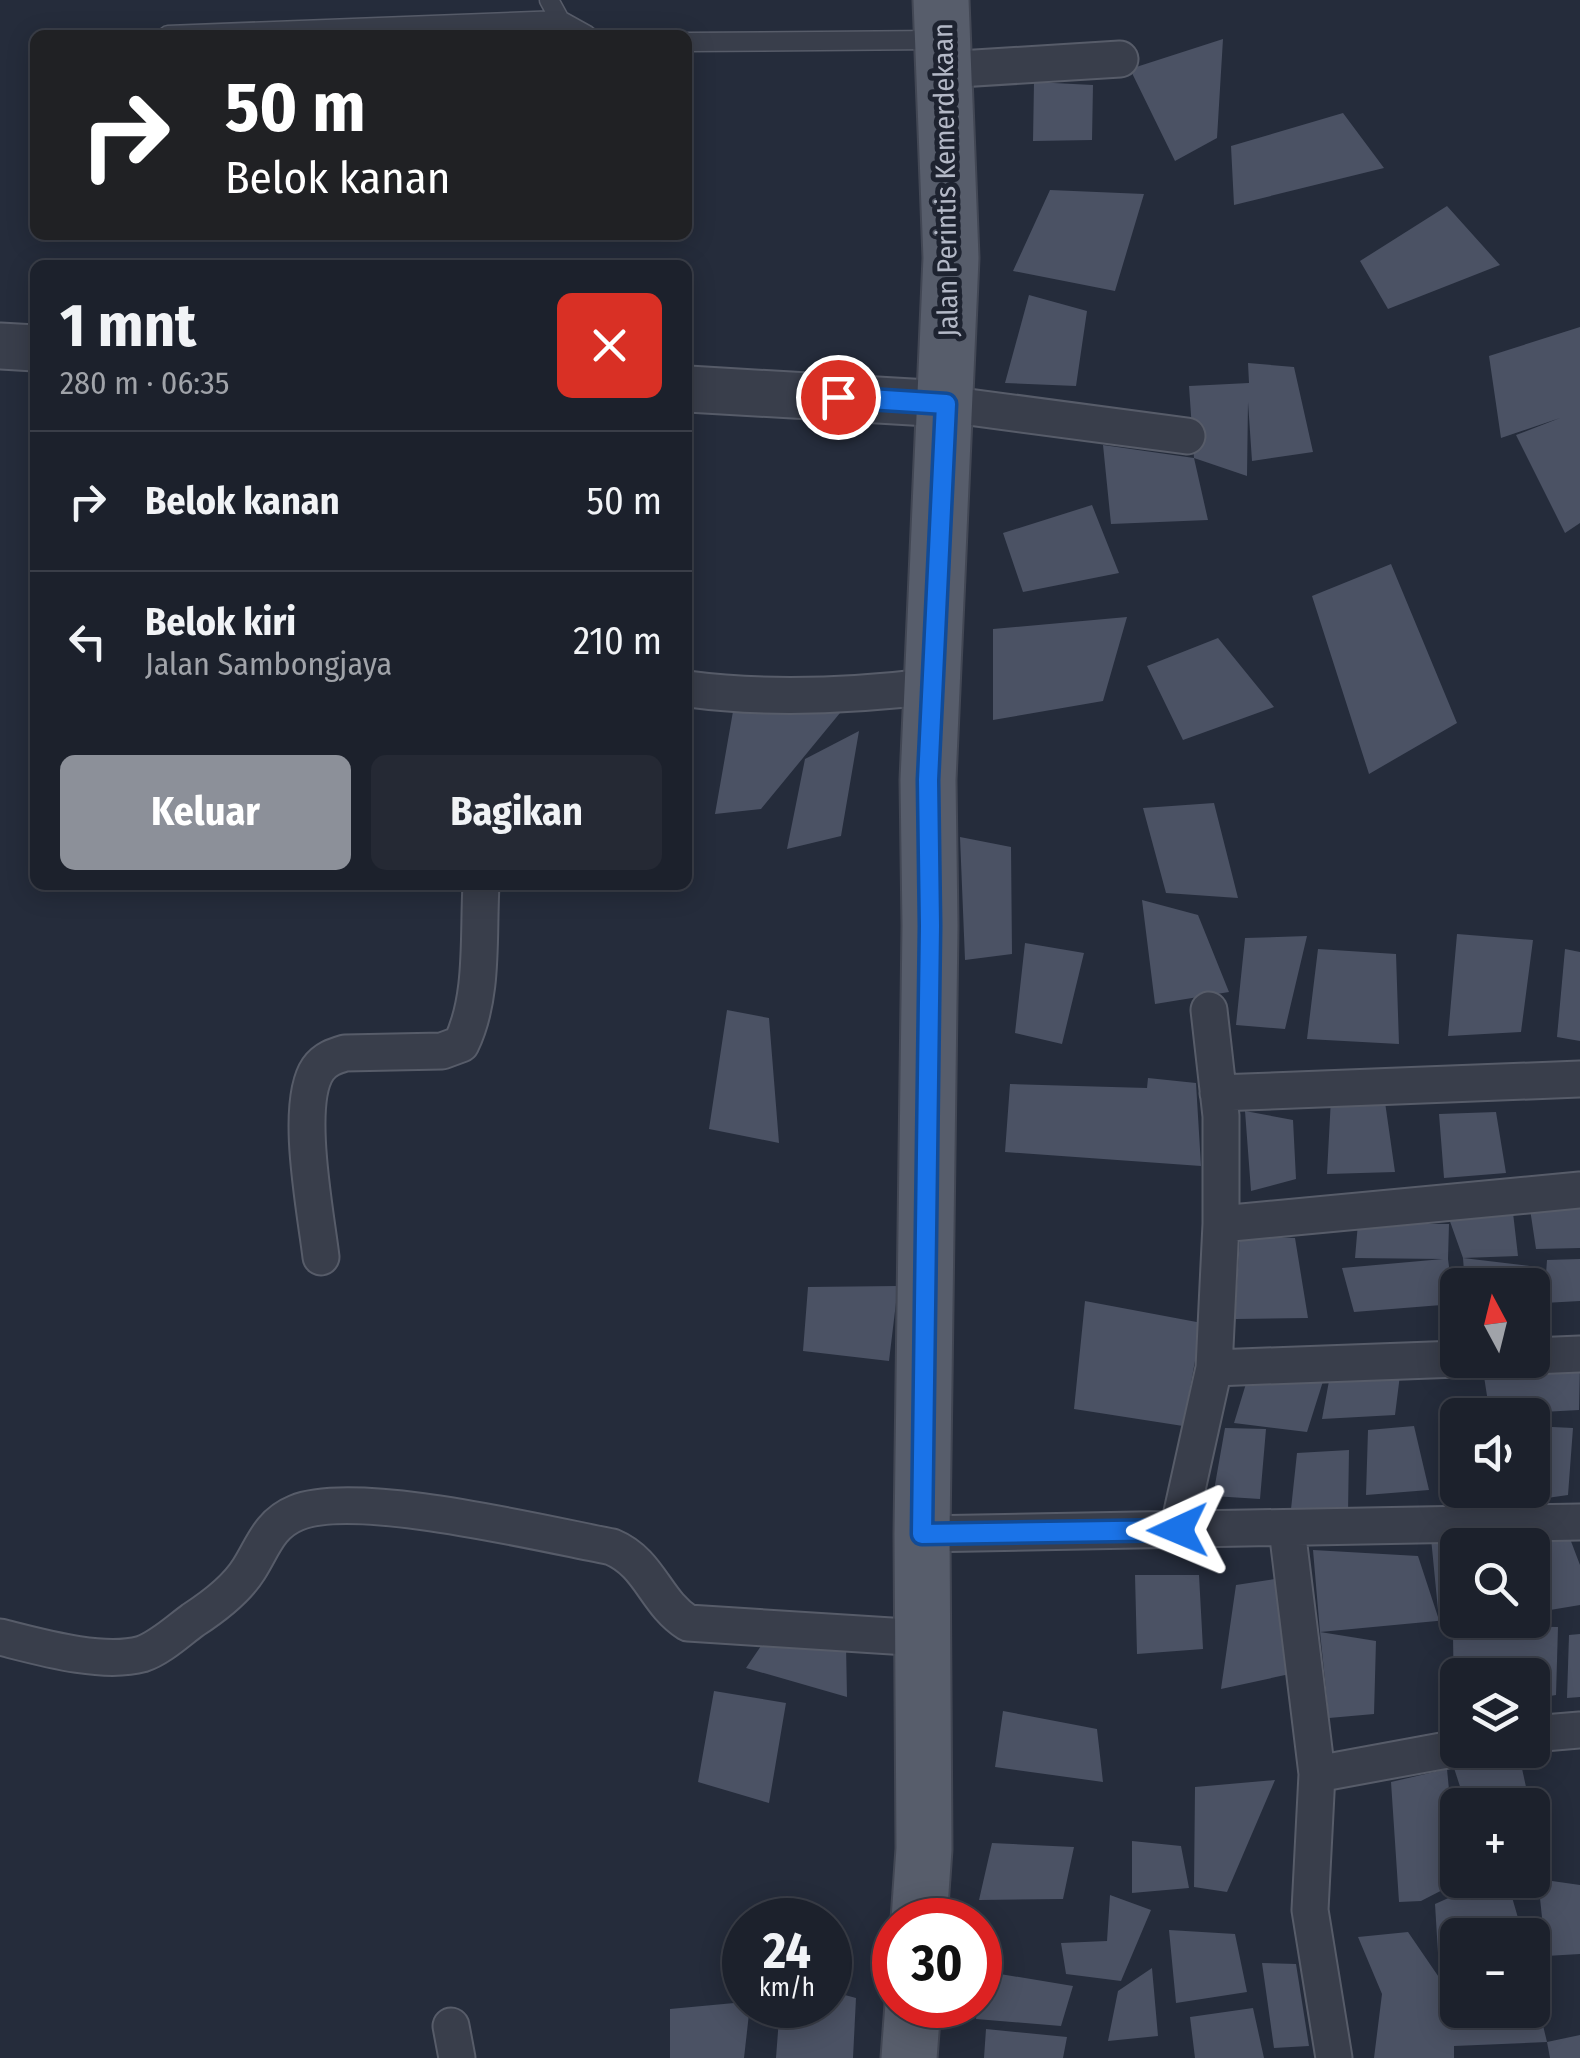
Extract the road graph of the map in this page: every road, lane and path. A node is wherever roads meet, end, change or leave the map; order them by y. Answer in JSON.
{"nodes":[{"id":1,"x":548,"y":0,"type":"edge"},
{"id":2,"x":560,"y":20,"type":"junction"},
{"id":3,"x":299,"y":30,"type":"edge"},
{"id":4,"x":578,"y":30,"type":"edge"},
{"id":5,"x":941,"y":37,"type":"edge"},
{"id":6,"x":692,"y":42,"type":"edge"},
{"id":7,"x":1120,"y":59,"type":"dead end"},
{"id":8,"x":0,"y":346,"type":"edge"},
{"id":9,"x":30,"y":348,"type":"edge"},
{"id":10,"x":692,"y":390,"type":"edge"},
{"id":11,"x":946,"y":404,"type":"junction"},
{"id":12,"x":1186,"y":436,"type":"dead end"},
{"id":13,"x":934,"y":686,"type":"junction"},
{"id":14,"x":692,"y":690,"type":"edge"},
{"id":15,"x":481,"y":890,"type":"edge"},
{"id":16,"x":1209,"y":1010,"type":"dead end"},
{"id":17,"x":1580,"y":1079,"type":"edge"},
{"id":18,"x":1218,"y":1093,"type":"junction"},
{"id":19,"x":1580,"y":1190,"type":"edge"},
{"id":20,"x":1220,"y":1224,"type":"junction"},
{"id":21,"x":321,"y":1257,"type":"dead end"},
{"id":22,"x":1580,"y":1354,"type":"edge"},
{"id":23,"x":1550,"y":1355,"type":"edge"},
{"id":24,"x":1440,"y":1360,"type":"edge"},
{"id":25,"x":1214,"y":1368,"type":"junction"},
{"id":26,"x":1580,"y":1522,"type":"edge"},
{"id":27,"x":1286,"y":1529,"type":"junction"},
{"id":28,"x":1178,"y":1530,"type":"junction"},
{"id":29,"x":922,"y":1534,"type":"junction"},
{"id":30,"x":0,"y":1636,"type":"edge"},
{"id":31,"x":924,"y":1638,"type":"junction"},
{"id":32,"x":1580,"y":1730,"type":"edge"},
{"id":33,"x":1550,"y":1732,"type":"edge"},
{"id":34,"x":1440,"y":1751,"type":"edge"},
{"id":35,"x":1317,"y":1774,"type":"junction"},
{"id":36,"x":921,"y":1898,"type":"edge"},
{"id":37,"x":911,"y":2028,"type":"edge"},
{"id":38,"x":909,"y":2058,"type":"edge"},
{"id":39,"x":1334,"y":2058,"type":"edge"}],
"edges":[{"from":1,"to":2,"type":"lane"},
{"from":2,"to":3,"type":"lane"},
{"from":2,"to":4,"type":"lane"},
{"from":5,"to":6,"type":"lane"},
{"from":5,"to":7,"type":"street"},
{"from":5,"to":11,"type":"main road","name":"Jalan Perintis Kemerdekaan"},
{"from":8,"to":9,"type":"street"},
{"from":10,"to":11,"type":"street"},
{"from":11,"to":12,"type":"street"},
{"from":11,"to":13,"type":"main road","name":"Jalan Perintis Kemerdekaan"},
{"from":13,"to":14,"type":"street"},
{"from":13,"to":29,"type":"main road","name":"Jalan Perintis Kemerdekaan"},
{"from":15,"to":21,"type":"street"},
{"from":16,"to":18,"type":"street"},
{"from":17,"to":18,"type":"street"},
{"from":18,"to":20,"type":"street"},
{"from":19,"to":20,"type":"street"},
{"from":20,"to":25,"type":"street"},
{"from":22,"to":23,"type":"street"},
{"from":24,"to":25,"type":"street"},
{"from":25,"to":28,"type":"street"},
{"from":26,"to":27,"type":"street"},
{"from":27,"to":28,"type":"street"},
{"from":27,"to":35,"type":"street"},
{"from":28,"to":29,"type":"street"},
{"from":29,"to":31,"type":"main road","name":"Jalan Perintis Kemerdekaan"},
{"from":30,"to":31,"type":"street"},
{"from":31,"to":36,"type":"main road","name":"Jalan Perintis Kemerdekaan"},
{"from":32,"to":33,"type":"street"},
{"from":34,"to":35,"type":"street"},
{"from":35,"to":39,"type":"street"},
{"from":37,"to":38,"type":"main road"}]}
